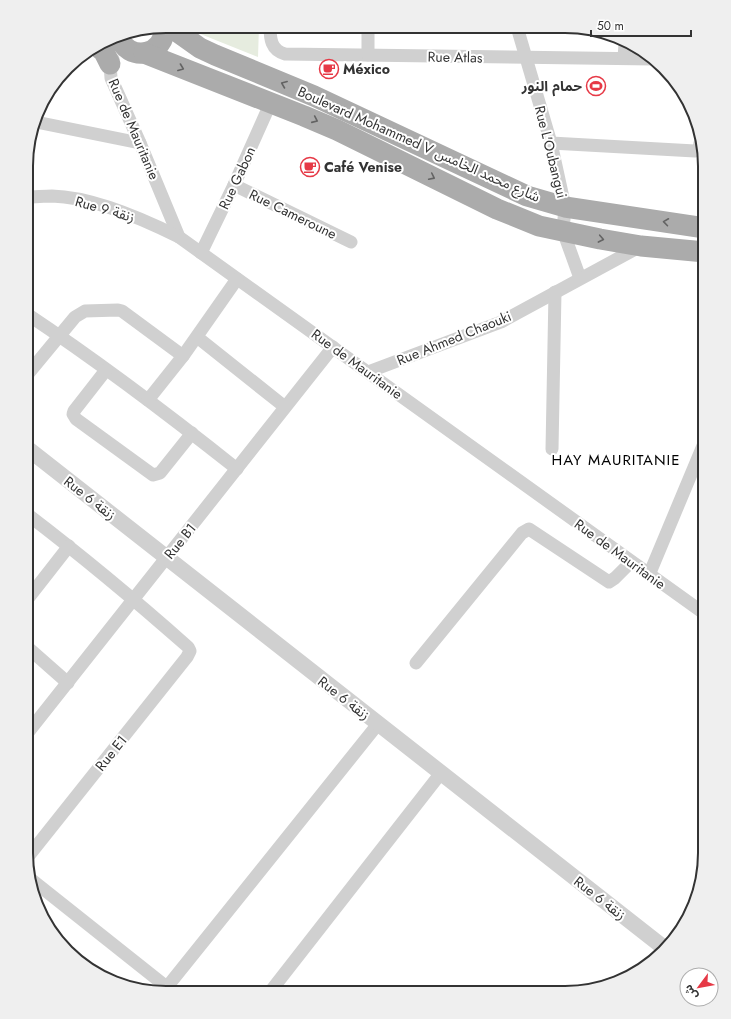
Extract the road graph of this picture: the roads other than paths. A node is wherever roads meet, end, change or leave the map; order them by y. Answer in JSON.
{"nodes":[{"id":1,"x":164,"y":33,"type":"edge"},
{"id":2,"x":179,"y":33,"type":"edge"},
{"id":3,"x":271,"y":33,"type":"edge"},
{"id":4,"x":368,"y":33,"type":"edge"},
{"id":5,"x":519,"y":33,"type":"edge"},
{"id":6,"x":116,"y":43,"type":"edge"},
{"id":7,"x":117,"y":43,"type":"edge"},
{"id":8,"x":625,"y":47,"type":"edge"},
{"id":9,"x":101,"y":50,"type":"edge"},
{"id":10,"x":144,"y":54,"type":"junction"},
{"id":11,"x":368,"y":55,"type":"junction"},
{"id":12,"x":526,"y":58,"type":"junction"},
{"id":13,"x":624,"y":58,"type":"junction"},
{"id":14,"x":644,"y":59,"type":"edge"},
{"id":15,"x":110,"y":64,"type":"junction"},
{"id":16,"x":271,"y":102,"type":"junction"},
{"id":17,"x":40,"y":123,"type":"edge"},
{"id":18,"x":140,"y":143,"type":"junction"},
{"id":19,"x":551,"y":143,"type":"junction"},
{"id":20,"x":697,"y":150,"type":"edge"},
{"id":21,"x":234,"y":185,"type":"junction"},
{"id":22,"x":33,"y":197,"type":"edge"},
{"id":23,"x":565,"y":207,"type":"junction"},
{"id":24,"x":698,"y":227,"type":"edge"},
{"id":25,"x":563,"y":231,"type":"junction"},
{"id":26,"x":179,"y":236,"type":"junction"},
{"id":27,"x":351,"y":242,"type":"dead end"},
{"id":28,"x":642,"y":246,"type":"junction"},
{"id":29,"x":698,"y":251,"type":"edge"},
{"id":30,"x":201,"y":253,"type":"junction"},
{"id":31,"x":580,"y":278,"type":"junction"},
{"id":32,"x":237,"y":279,"type":"junction"},
{"id":33,"x":554,"y":292,"type":"junction"},
{"id":34,"x":33,"y":318,"type":"edge"},
{"id":35,"x":60,"y":336,"type":"junction"},
{"id":36,"x":197,"y":337,"type":"junction"},
{"id":37,"x":333,"y":347,"type":"junction"},
{"id":38,"x":183,"y":356,"type":"junction"},
{"id":39,"x":33,"y":368,"type":"edge"},
{"id":40,"x":106,"y":370,"type":"junction"},
{"id":41,"x":368,"y":372,"type":"junction"},
{"id":42,"x":148,"y":400,"type":"junction"},
{"id":43,"x":285,"y":407,"type":"junction"},
{"id":44,"x":192,"y":433,"type":"junction"},
{"id":45,"x":552,"y":449,"type":"dead end"},
{"id":46,"x":33,"y":453,"type":"edge"},
{"id":47,"x":698,"y":457,"type":"edge"},
{"id":48,"x":237,"y":469,"type":"junction"},
{"id":49,"x":33,"y":519,"type":"edge"},
{"id":50,"x":69,"y":546,"type":"junction"},
{"id":51,"x":166,"y":558,"type":"junction"},
{"id":52,"x":632,"y":562,"type":"junction"},
{"id":53,"x":649,"y":575,"type":"junction"},
{"id":54,"x":33,"y":592,"type":"edge"},
{"id":55,"x":133,"y":599,"type":"junction"},
{"id":56,"x":698,"y":609,"type":"edge"},
{"id":57,"x":33,"y":652,"type":"edge"},
{"id":58,"x":416,"y":663,"type":"dead end"},
{"id":59,"x":68,"y":683,"type":"junction"},
{"id":60,"x":378,"y":724,"type":"junction"},
{"id":61,"x":33,"y":726,"type":"edge"},
{"id":62,"x":440,"y":773,"type":"junction"},
{"id":63,"x":33,"y":850,"type":"edge"},
{"id":64,"x":37,"y":884,"type":"edge"},
{"id":65,"x":661,"y":945,"type":"edge"},
{"id":66,"x":165,"y":986,"type":"edge"},
{"id":67,"x":173,"y":986,"type":"edge"},
{"id":68,"x":275,"y":986,"type":"edge"}],
"edges":[{"from":1,"to":10,"type":"main road"},
{"from":23,"to":2,"type":"main road","name":"Boulevard Mohammed V شارع محمد الخامس","one_way":true},
{"from":3,"to":11,"type":"street","name":"Rue Atlas"},
{"from":4,"to":11,"type":"street"},
{"from":5,"to":12,"type":"street","name":"Rue L'Oubangui"},
{"from":6,"to":15,"type":"street","name":"Rue de Mauritanie"},
{"from":7,"to":10,"type":"main road","name":"Boulevard Mohammed V شارع محمد الخامس"},
{"from":8,"to":13,"type":"street"},
{"from":9,"to":15,"type":"main road"},
{"from":10,"to":16,"type":"main road","name":"Boulevard Mohammed V شارع محمد الخامس","one_way":true},
{"from":11,"to":12,"type":"street","name":"Rue Atlas"},
{"from":12,"to":13,"type":"street","name":"Rue Atlas"},
{"from":12,"to":19,"type":"street","name":"Rue L'Oubangui"},
{"from":13,"to":14,"type":"street","name":"Rue Atlas"},
{"from":15,"to":18,"type":"street","name":"Rue de Mauritanie"},
{"from":16,"to":21,"type":"street","name":"Rue Gabon"},
{"from":16,"to":25,"type":"main road","name":"Boulevard Mohammed V شارع محمد الخامس","one_way":true},
{"from":17,"to":18,"type":"street"},
{"from":18,"to":26,"type":"street","name":"Rue de Mauritanie"},
{"from":19,"to":20,"type":"street"},
{"from":19,"to":23,"type":"street","name":"Rue L'Oubangui"},
{"from":21,"to":27,"type":"street","name":"Rue Cameroune"},
{"from":21,"to":30,"type":"street","name":"Rue Gabon"},
{"from":22,"to":26,"type":"street","name":"Rue 9 زنقة"},
{"from":24,"to":23,"type":"main road","name":"Boulevard Mohammed V شارع محمد الخامس","one_way":true},
{"from":23,"to":25,"type":"street","name":"Rue L'Oubangui"},
{"from":25,"to":28,"type":"main road","name":"Boulevard Mohammed V شارع محمد الخامس","one_way":true},
{"from":25,"to":31,"type":"street"},
{"from":26,"to":30,"type":"street","name":"Rue de Mauritanie"},
{"from":28,"to":29,"type":"main road","name":"Boulevard Mohammed V شارع محمد الخامس"},
{"from":28,"to":31,"type":"street","name":"Rue Ahmed Chaouki"},
{"from":30,"to":32,"type":"street","name":"Rue de Mauritanie"},
{"from":31,"to":33,"type":"street","name":"Rue Ahmed Chaouki"},
{"from":32,"to":36,"type":"street"},
{"from":32,"to":37,"type":"street","name":"Rue de Mauritanie"},
{"from":33,"to":41,"type":"street","name":"Rue Ahmed Chaouki"},
{"from":33,"to":45,"type":"street"},
{"from":34,"to":35,"type":"street"},
{"from":35,"to":38,"type":"street"},
{"from":35,"to":39,"type":"street"},
{"from":35,"to":40,"type":"street"},
{"from":36,"to":38,"type":"street"},
{"from":36,"to":43,"type":"street"},
{"from":37,"to":41,"type":"street","name":"Rue de Mauritanie"},
{"from":37,"to":43,"type":"street","name":"Rue B1"},
{"from":38,"to":42,"type":"street"},
{"from":40,"to":42,"type":"street"},
{"from":40,"to":44,"type":"street"},
{"from":41,"to":52,"type":"street","name":"Rue de Mauritanie"},
{"from":42,"to":44,"type":"street"},
{"from":43,"to":48,"type":"street","name":"Rue B1"},
{"from":44,"to":48,"type":"street"},
{"from":46,"to":51,"type":"street","name":"Rue 6 زنقة"},
{"from":47,"to":53,"type":"street"},
{"from":48,"to":51,"type":"street","name":"Rue B1"},
{"from":49,"to":50,"type":"street"},
{"from":50,"to":54,"type":"street"},
{"from":50,"to":55,"type":"street"},
{"from":51,"to":55,"type":"street","name":"Rue B1"},
{"from":51,"to":60,"type":"street","name":"Rue 6 زنقة"},
{"from":52,"to":53,"type":"street","name":"Rue de Mauritanie"},
{"from":52,"to":58,"type":"street"},
{"from":53,"to":56,"type":"street","name":"Rue de Mauritanie"},
{"from":55,"to":59,"type":"street","name":"Rue B1"},
{"from":55,"to":63,"type":"street","name":"Rue E1"},
{"from":57,"to":59,"type":"street"},
{"from":59,"to":61,"type":"street","name":"Rue B1"},
{"from":60,"to":62,"type":"street","name":"Rue 6 زنقة"},
{"from":60,"to":67,"type":"street"},
{"from":62,"to":65,"type":"street","name":"Rue 6 زنقة"},
{"from":62,"to":68,"type":"street"},
{"from":64,"to":66,"type":"street"}]}
